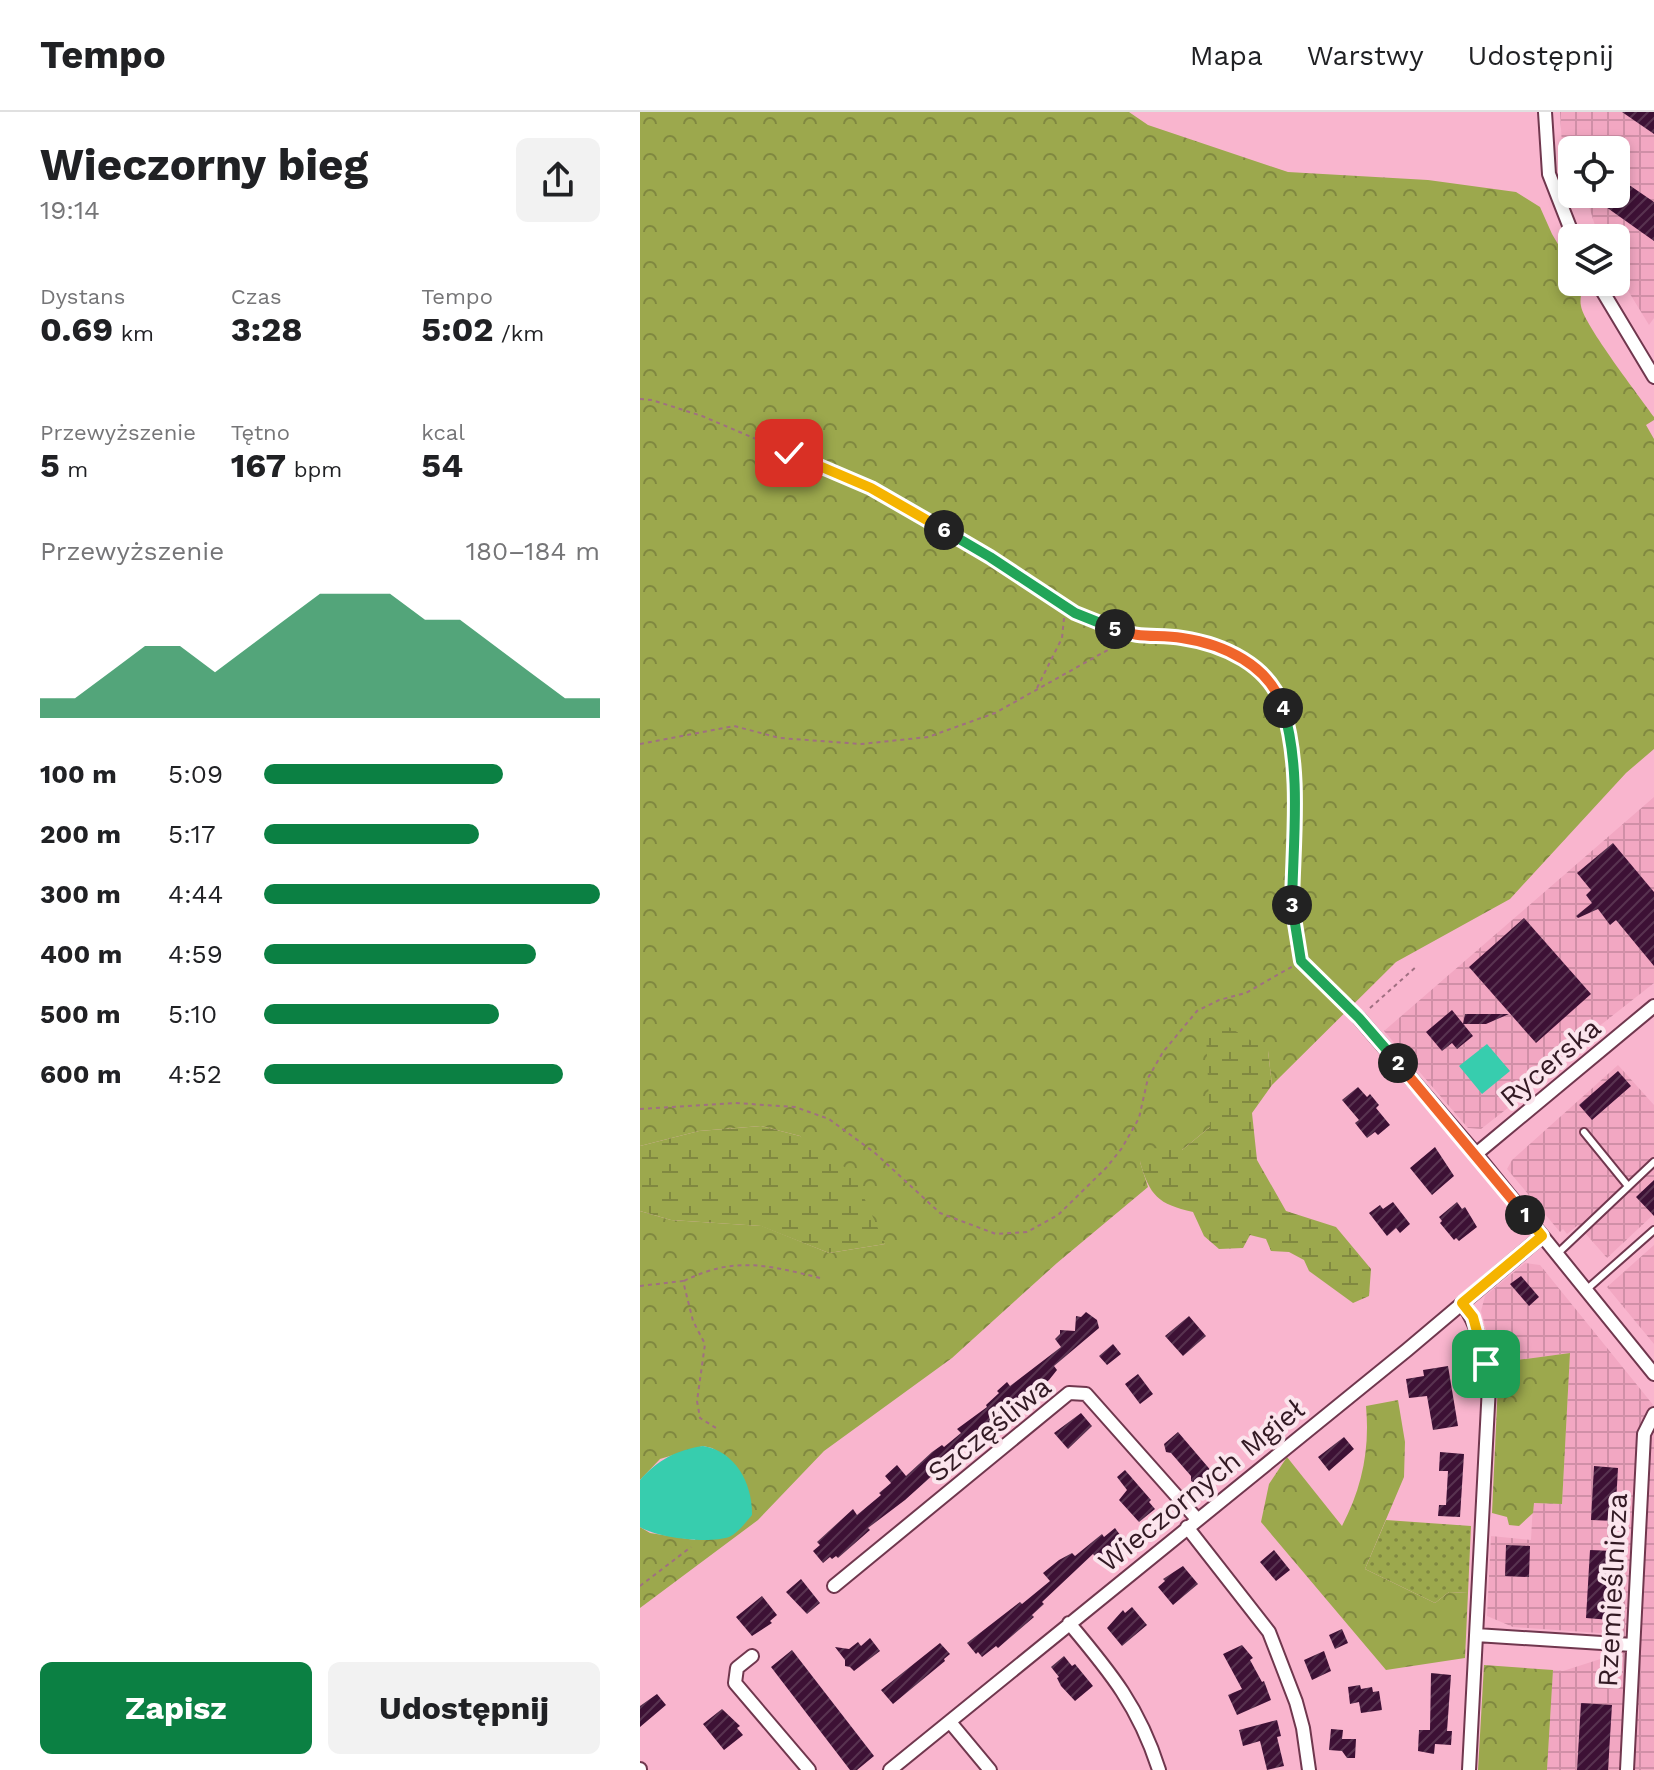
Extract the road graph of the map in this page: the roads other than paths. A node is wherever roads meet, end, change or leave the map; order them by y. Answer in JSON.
{"nodes":[{"id":1,"x":1545,"y":112,"type":"edge"},
{"id":2,"x":1569,"y":224,"type":"edge"},
{"id":3,"x":1605,"y":296,"type":"edge"},
{"id":4,"x":1654,"y":377,"type":"edge"},
{"id":5,"x":1654,"y":1006,"type":"edge"},
{"id":6,"x":1359,"y":1018,"type":"road end"},
{"id":7,"x":1584,"y":1132,"type":"dead end"},
{"id":8,"x":1476,"y":1154,"type":"junction"},
{"id":9,"x":1654,"y":1162,"type":"edge"},
{"id":10,"x":1628,"y":1186,"type":"junction"},
{"id":11,"x":1654,"y":1230,"type":"edge"},
{"id":12,"x":1542,"y":1236,"type":"junction"},
{"id":13,"x":1557,"y":1254,"type":"junction"},
{"id":14,"x":1586,"y":1290,"type":"junction"},
{"id":15,"x":1462,"y":1303,"type":"junction"},
{"id":16,"x":1654,"y":1374,"type":"edge"},
{"id":17,"x":1654,"y":1414,"type":"edge"},
{"id":18,"x":1192,"y":1523,"type":"junction"},
{"id":19,"x":834,"y":1586,"type":"dead end"},
{"id":20,"x":1069,"y":1623,"type":"junction"},
{"id":21,"x":1476,"y":1635,"type":"junction"},
{"id":22,"x":1633,"y":1645,"type":"junction"},
{"id":23,"x":752,"y":1656,"type":"dead end"},
{"id":24,"x":950,"y":1722,"type":"junction"},
{"id":25,"x":809,"y":1770,"type":"edge"},
{"id":26,"x":890,"y":1770,"type":"edge"},
{"id":27,"x":990,"y":1770,"type":"edge"},
{"id":28,"x":1159,"y":1770,"type":"edge"},
{"id":29,"x":1309,"y":1770,"type":"edge"},
{"id":30,"x":1469,"y":1770,"type":"edge"},
{"id":31,"x":1627,"y":1770,"type":"edge"}],
"edges":[{"from":1,"to":2,"type":"street"},
{"from":3,"to":4,"type":"street"},
{"from":5,"to":8,"type":"street","name":"Rycerska"},
{"from":6,"to":8,"type":"street"},
{"from":7,"to":10,"type":"lane"},
{"from":8,"to":12,"type":"street"},
{"from":9,"to":10,"type":"lane"},
{"from":10,"to":13,"type":"lane"},
{"from":11,"to":14,"type":"lane"},
{"from":12,"to":13,"type":"street"},
{"from":12,"to":15,"type":"street","name":"Wieczornych Mgieł"},
{"from":13,"to":14,"type":"street"},
{"from":14,"to":16,"type":"street"},
{"from":15,"to":18,"type":"street","name":"Wieczornych Mgieł"},
{"from":15,"to":21,"type":"street"},
{"from":17,"to":22,"type":"street","name":"Rzemieślnicza"},
{"from":18,"to":19,"type":"street","name":"Szczęśliwa"},
{"from":18,"to":20,"type":"street","name":"Wieczornych Mgieł"},
{"from":18,"to":29,"type":"street","name":"Szczęśliwa"},
{"from":20,"to":24,"type":"street","name":"Wieczornych Mgieł"},
{"from":20,"to":28,"type":"street"},
{"from":21,"to":22,"type":"street"},
{"from":21,"to":30,"type":"street"},
{"from":22,"to":31,"type":"street","name":"Rzemieślnicza"},
{"from":23,"to":25,"type":"street"},
{"from":24,"to":26,"type":"street","name":"Wieczornych Mgieł"},
{"from":24,"to":27,"type":"street"}]}
